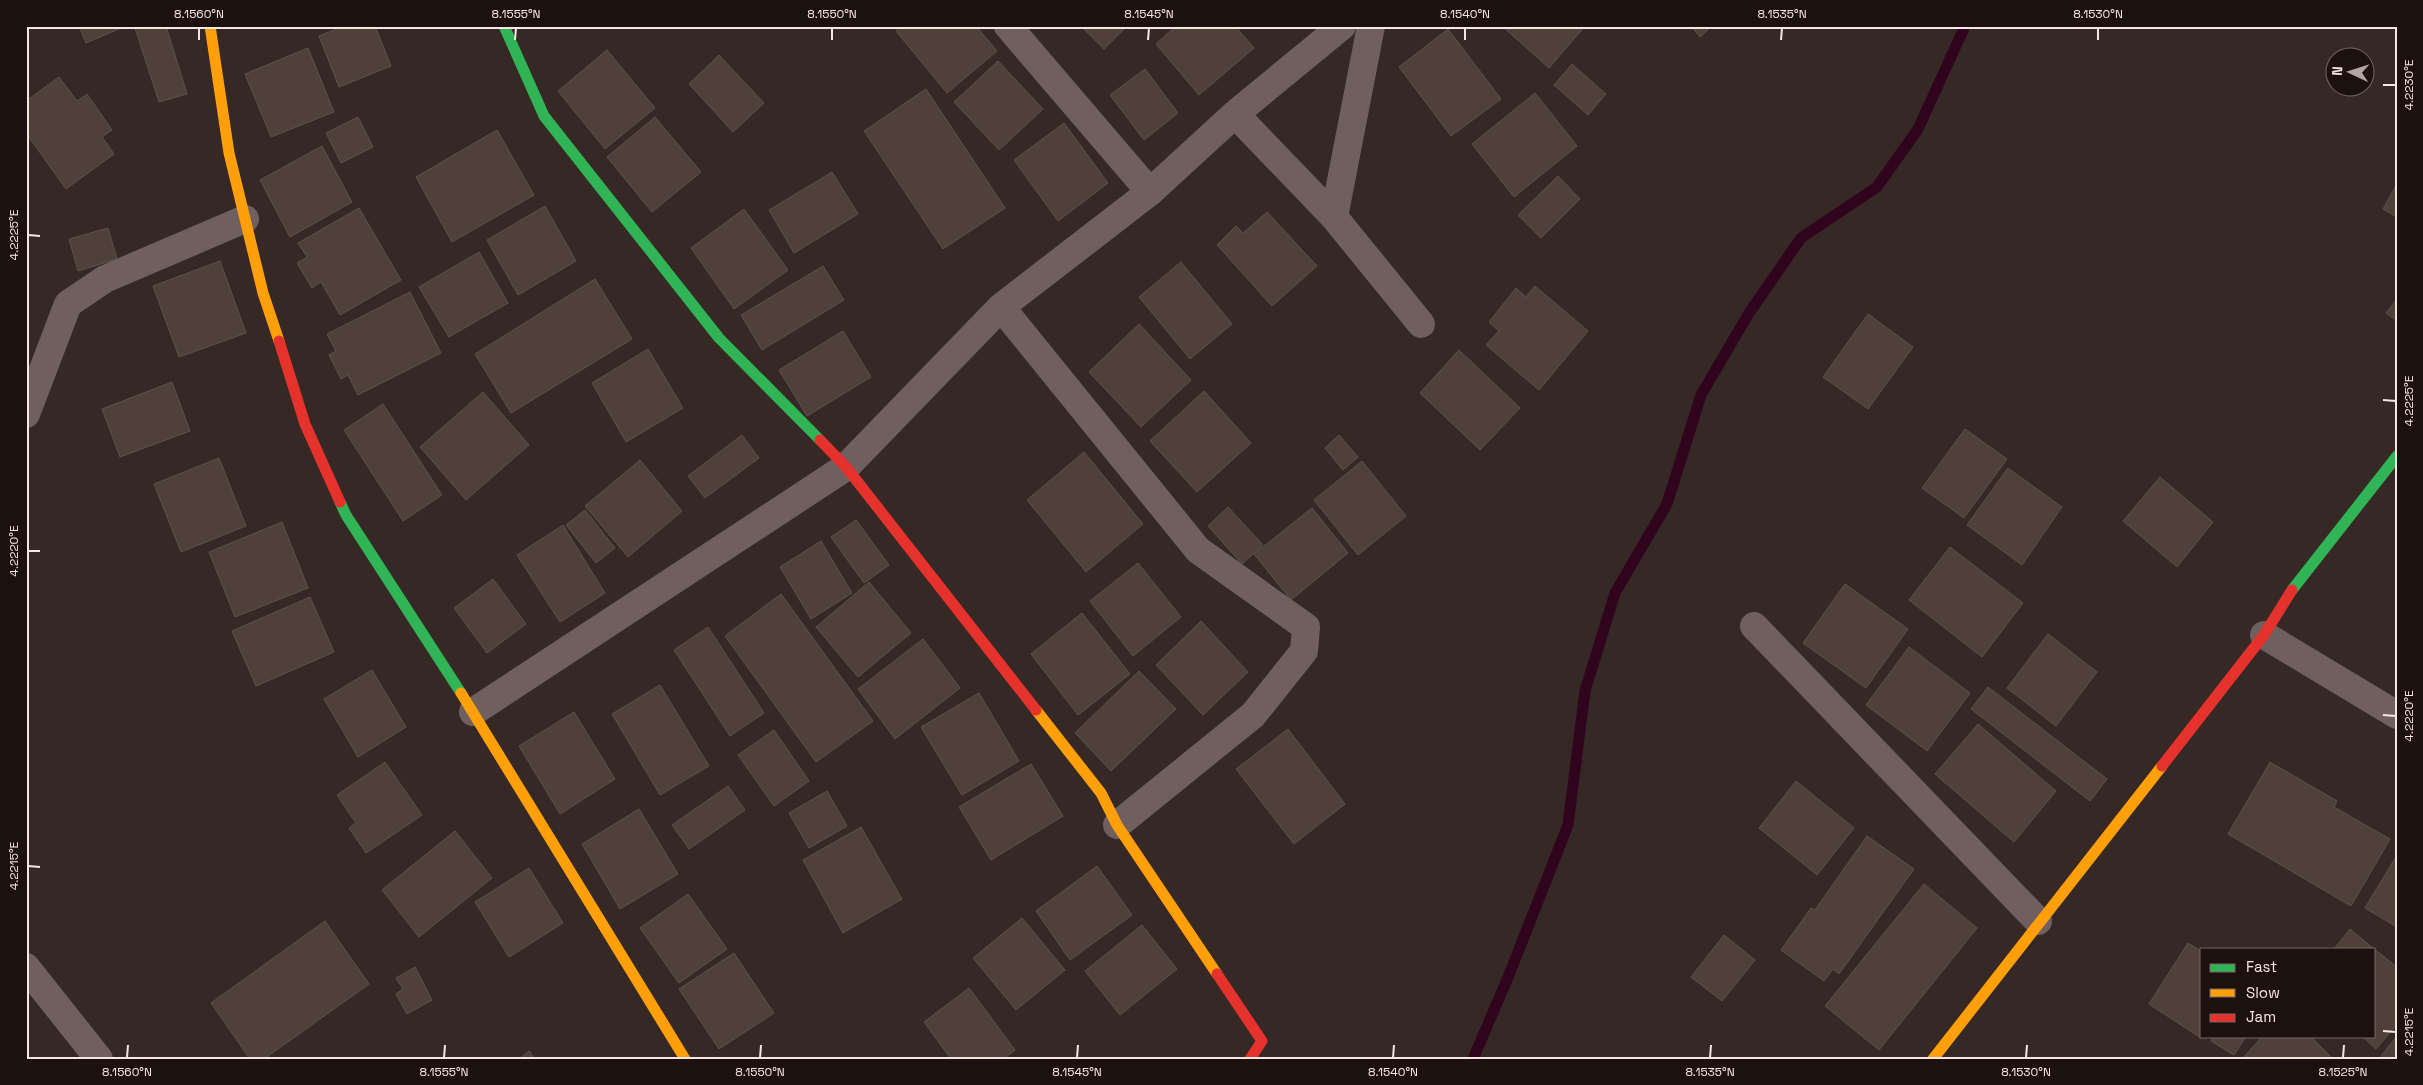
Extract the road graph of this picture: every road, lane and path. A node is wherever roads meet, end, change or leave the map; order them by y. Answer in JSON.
{"nodes":[{"id":1,"x":210,"y":26,"type":"edge"},
{"id":2,"x":504,"y":26,"type":"edge"},
{"id":3,"x":1008,"y":26,"type":"edge"},
{"id":4,"x":1342,"y":26,"type":"edge"},
{"id":5,"x":1371,"y":26,"type":"edge"},
{"id":6,"x":1235,"y":114,"type":"junction"},
{"id":7,"x":1150,"y":192,"type":"junction"},
{"id":8,"x":1334,"y":217,"type":"junction"},
{"id":9,"x":245,"y":219,"type":"junction"},
{"id":10,"x":1001,"y":307,"type":"junction"},
{"id":11,"x":1421,"y":324,"type":"dead end"},
{"id":12,"x":26,"y":414,"type":"edge"},
{"id":13,"x":2397,"y":456,"type":"edge"},
{"id":14,"x":846,"y":467,"type":"junction"},
{"id":15,"x":1754,"y":626,"type":"dead end"},
{"id":16,"x":2264,"y":635,"type":"junction"},
{"id":17,"x":473,"y":712,"type":"junction"},
{"id":18,"x":2397,"y":715,"type":"edge"},
{"id":19,"x":1116,"y":825,"type":"junction"},
{"id":20,"x":2038,"y":921,"type":"junction"},
{"id":21,"x":26,"y":967,"type":"edge"},
{"id":22,"x":99,"y":1059,"type":"edge"},
{"id":23,"x":685,"y":1059,"type":"edge"},
{"id":24,"x":1250,"y":1059,"type":"edge"},
{"id":25,"x":1933,"y":1059,"type":"edge"}],
"edges":[{"from":1,"to":9,"type":"street"},
{"from":2,"to":14,"type":"street"},
{"from":3,"to":7,"type":"street"},
{"from":4,"to":6,"type":"street"},
{"from":5,"to":8,"type":"street"},
{"from":6,"to":7,"type":"street"},
{"from":6,"to":8,"type":"street"},
{"from":7,"to":10,"type":"street"},
{"from":8,"to":11,"type":"street"},
{"from":9,"to":12,"type":"street"},
{"from":9,"to":17,"type":"street"},
{"from":10,"to":14,"type":"street"},
{"from":10,"to":19,"type":"street"},
{"from":13,"to":16,"type":"street"},
{"from":14,"to":17,"type":"street"},
{"from":14,"to":19,"type":"street"},
{"from":15,"to":20,"type":"street"},
{"from":16,"to":18,"type":"street"},
{"from":16,"to":20,"type":"street"},
{"from":17,"to":23,"type":"street"},
{"from":19,"to":24,"type":"street"},
{"from":20,"to":25,"type":"street"},
{"from":21,"to":22,"type":"street"}]}
